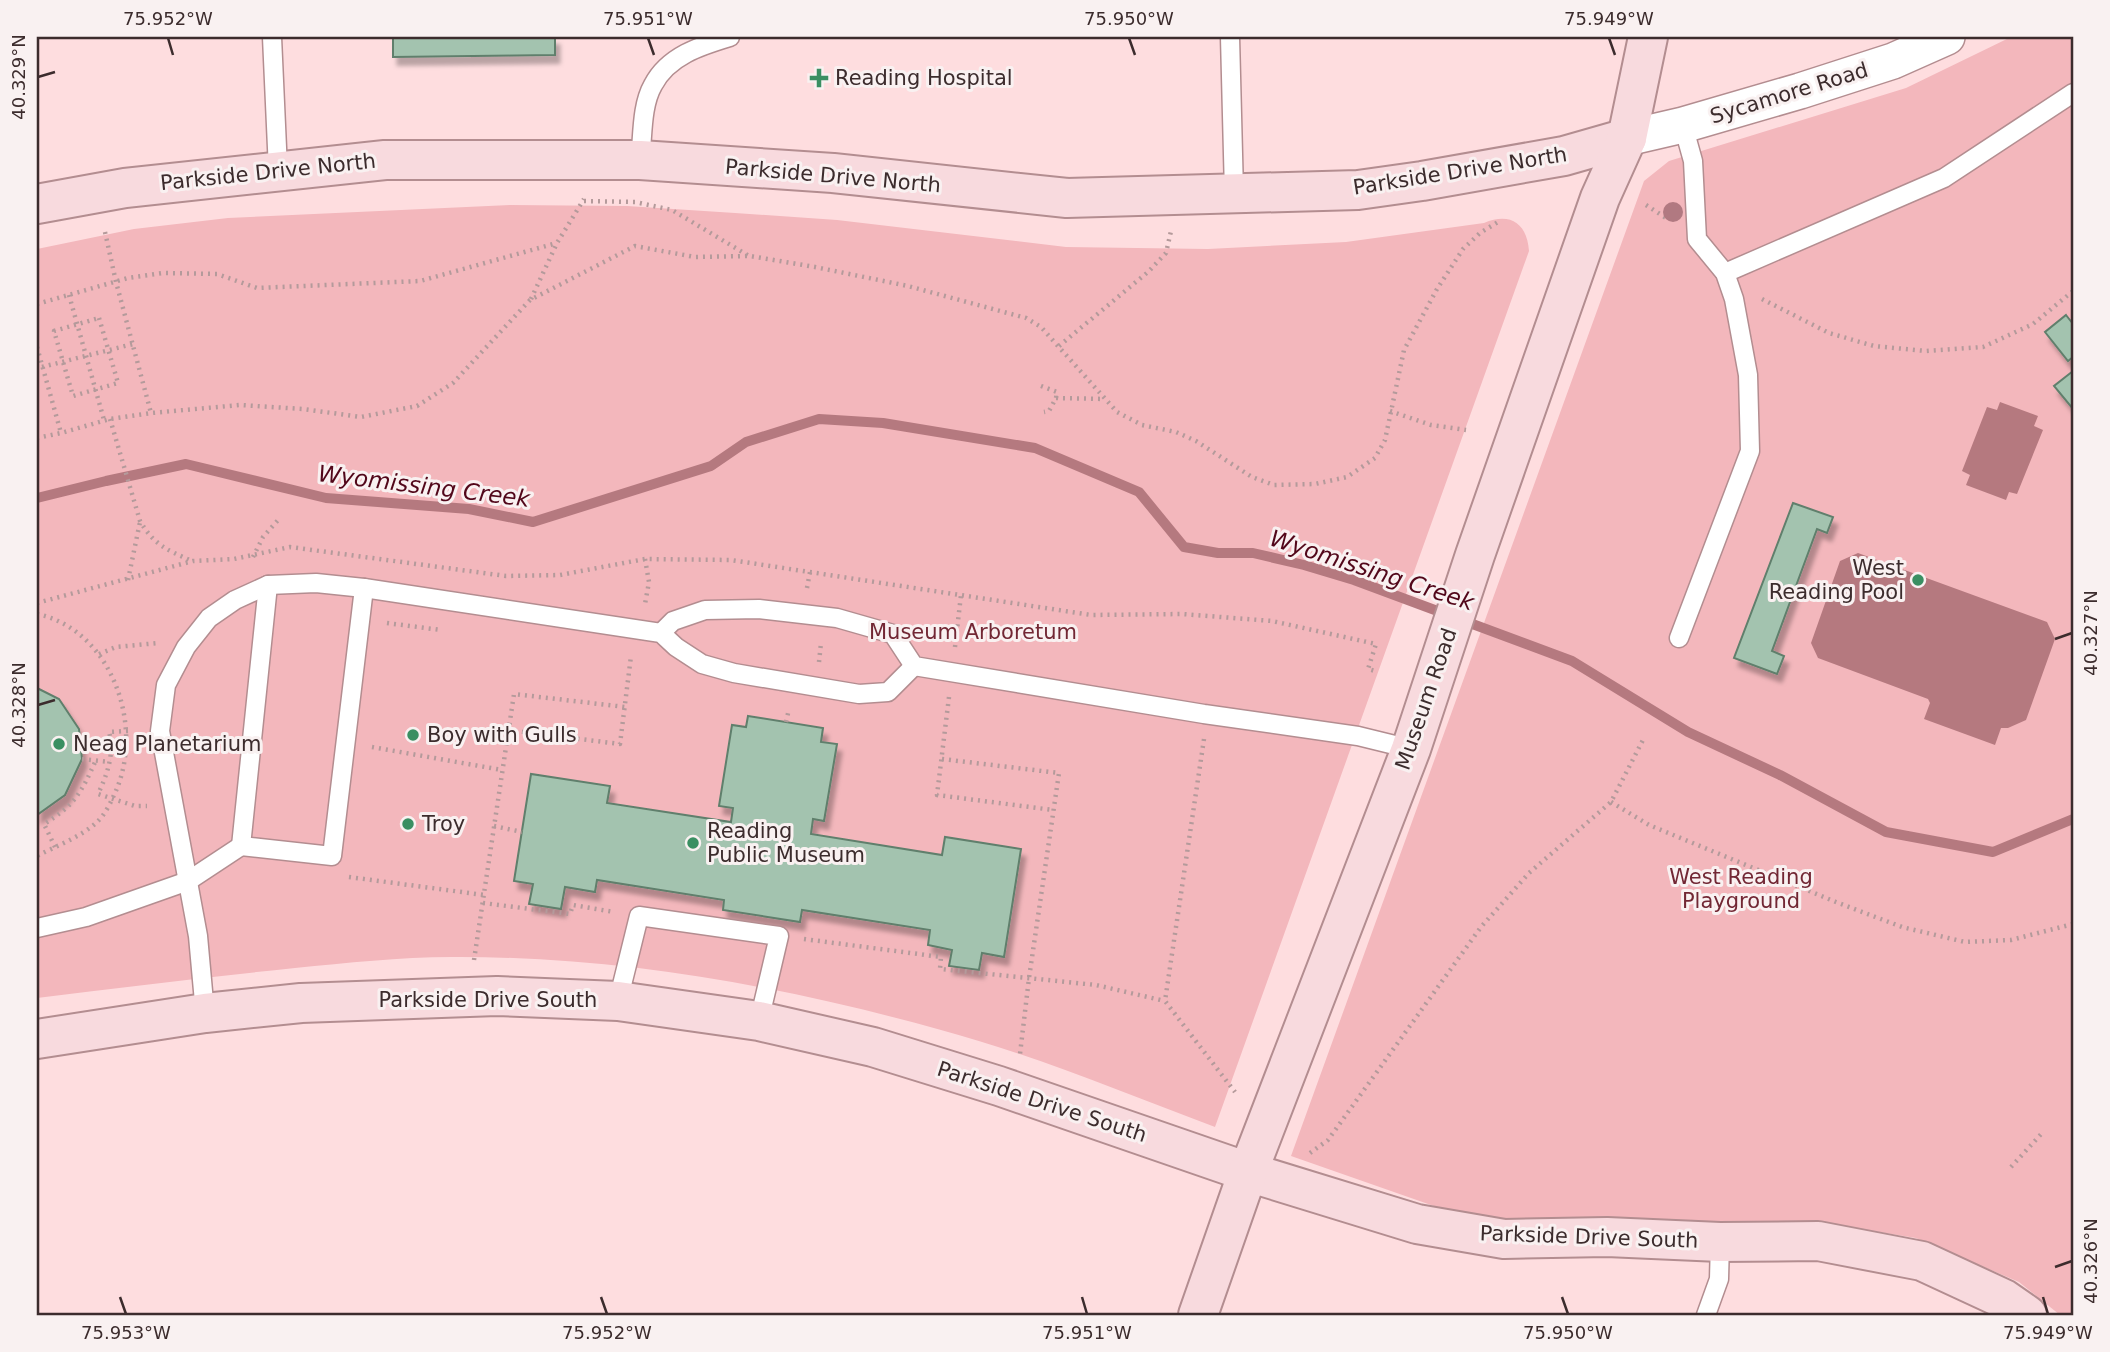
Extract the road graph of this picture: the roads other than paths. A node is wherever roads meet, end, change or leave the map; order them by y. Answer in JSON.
{"nodes":[{"id":1,"x":272,"y":37,"type":"edge"},
{"id":2,"x":730,"y":37,"type":"edge"},
{"id":3,"x":1230,"y":37,"type":"edge"},
{"id":4,"x":1648,"y":37,"type":"edge"},
{"id":5,"x":1947,"y":37,"type":"edge"},
{"id":6,"x":2073,"y":93,"type":"edge"},
{"id":7,"x":1683,"y":125,"type":"junction"},
{"id":8,"x":1627,"y":138,"type":"junction"},
{"id":9,"x":640,"y":160,"type":"junction"},
{"id":10,"x":278,"y":170,"type":"junction"},
{"id":11,"x":1234,"y":193,"type":"junction"},
{"id":12,"x":39,"y":196,"type":"edge"},
{"id":13,"x":1725,"y":273,"type":"junction"},
{"id":14,"x":268,"y":586,"type":"junction"},
{"id":15,"x":364,"y":588,"type":"junction"},
{"id":16,"x":661,"y":633,"type":"junction"},
{"id":17,"x":1679,"y":638,"type":"dead end"},
{"id":18,"x":914,"y":666,"type":"junction"},
{"id":19,"x":1410,"y":749,"type":"junction"},
{"id":20,"x":241,"y":846,"type":"junction"},
{"id":21,"x":188,"y":881,"type":"junction"},
{"id":22,"x":37,"y":928,"type":"edge"},
{"id":23,"x":618,"y":1000,"type":"junction"},
{"id":24,"x":205,"y":1013,"type":"junction"},
{"id":25,"x":759,"y":1021,"type":"junction"},
{"id":26,"x":37,"y":1039,"type":"edge"},
{"id":27,"x":1248,"y":1172,"type":"junction"},
{"id":28,"x":1720,"y":1242,"type":"junction"},
{"id":29,"x":1198,"y":1315,"type":"edge"},
{"id":30,"x":1706,"y":1315,"type":"edge"},
{"id":31,"x":2027,"y":1315,"type":"edge"}],
"edges":[{"from":1,"to":10,"type":"lane"},
{"from":2,"to":9,"type":"lane"},
{"from":3,"to":11,"type":"lane"},
{"from":4,"to":8,"type":"street","name":"Museum Road"},
{"from":5,"to":7,"type":"street","name":"Sycamore Road"},
{"from":6,"to":13,"type":"lane"},
{"from":7,"to":8,"type":"street","name":"Sycamore Road"},
{"from":7,"to":13,"type":"lane"},
{"from":8,"to":11,"type":"street","name":"Parkside Drive North"},
{"from":8,"to":19,"type":"street","name":"Museum Road"},
{"from":9,"to":10,"type":"street","name":"Parkside Drive North"},
{"from":9,"to":11,"type":"street","name":"Parkside Drive North"},
{"from":10,"to":12,"type":"street","name":"Parkside Drive North"},
{"from":13,"to":17,"type":"lane"},
{"from":14,"to":15,"type":"lane"},
{"from":14,"to":20,"type":"lane"},
{"from":14,"to":21,"type":"lane"},
{"from":15,"to":16,"type":"lane"},
{"from":15,"to":20,"type":"lane"},
{"from":16,"to":18,"type":"lane"},
{"from":16,"to":18,"type":"lane"},
{"from":18,"to":19,"type":"lane"},
{"from":19,"to":27,"type":"street","name":"Museum Road"},
{"from":20,"to":21,"type":"lane"},
{"from":21,"to":22,"type":"lane"},
{"from":21,"to":24,"type":"lane"},
{"from":23,"to":24,"type":"street","name":"Parkside Drive South"},
{"from":23,"to":25,"type":"street","name":"Parkside Drive South"},
{"from":23,"to":25,"type":"lane"},
{"from":24,"to":26,"type":"street","name":"Parkside Drive South"},
{"from":25,"to":27,"type":"street","name":"Parkside Drive South"},
{"from":27,"to":28,"type":"street","name":"Parkside Drive South"},
{"from":27,"to":29,"type":"street","name":"Museum Road"},
{"from":28,"to":30,"type":"lane"},
{"from":28,"to":31,"type":"street","name":"Parkside Drive South"}]}
